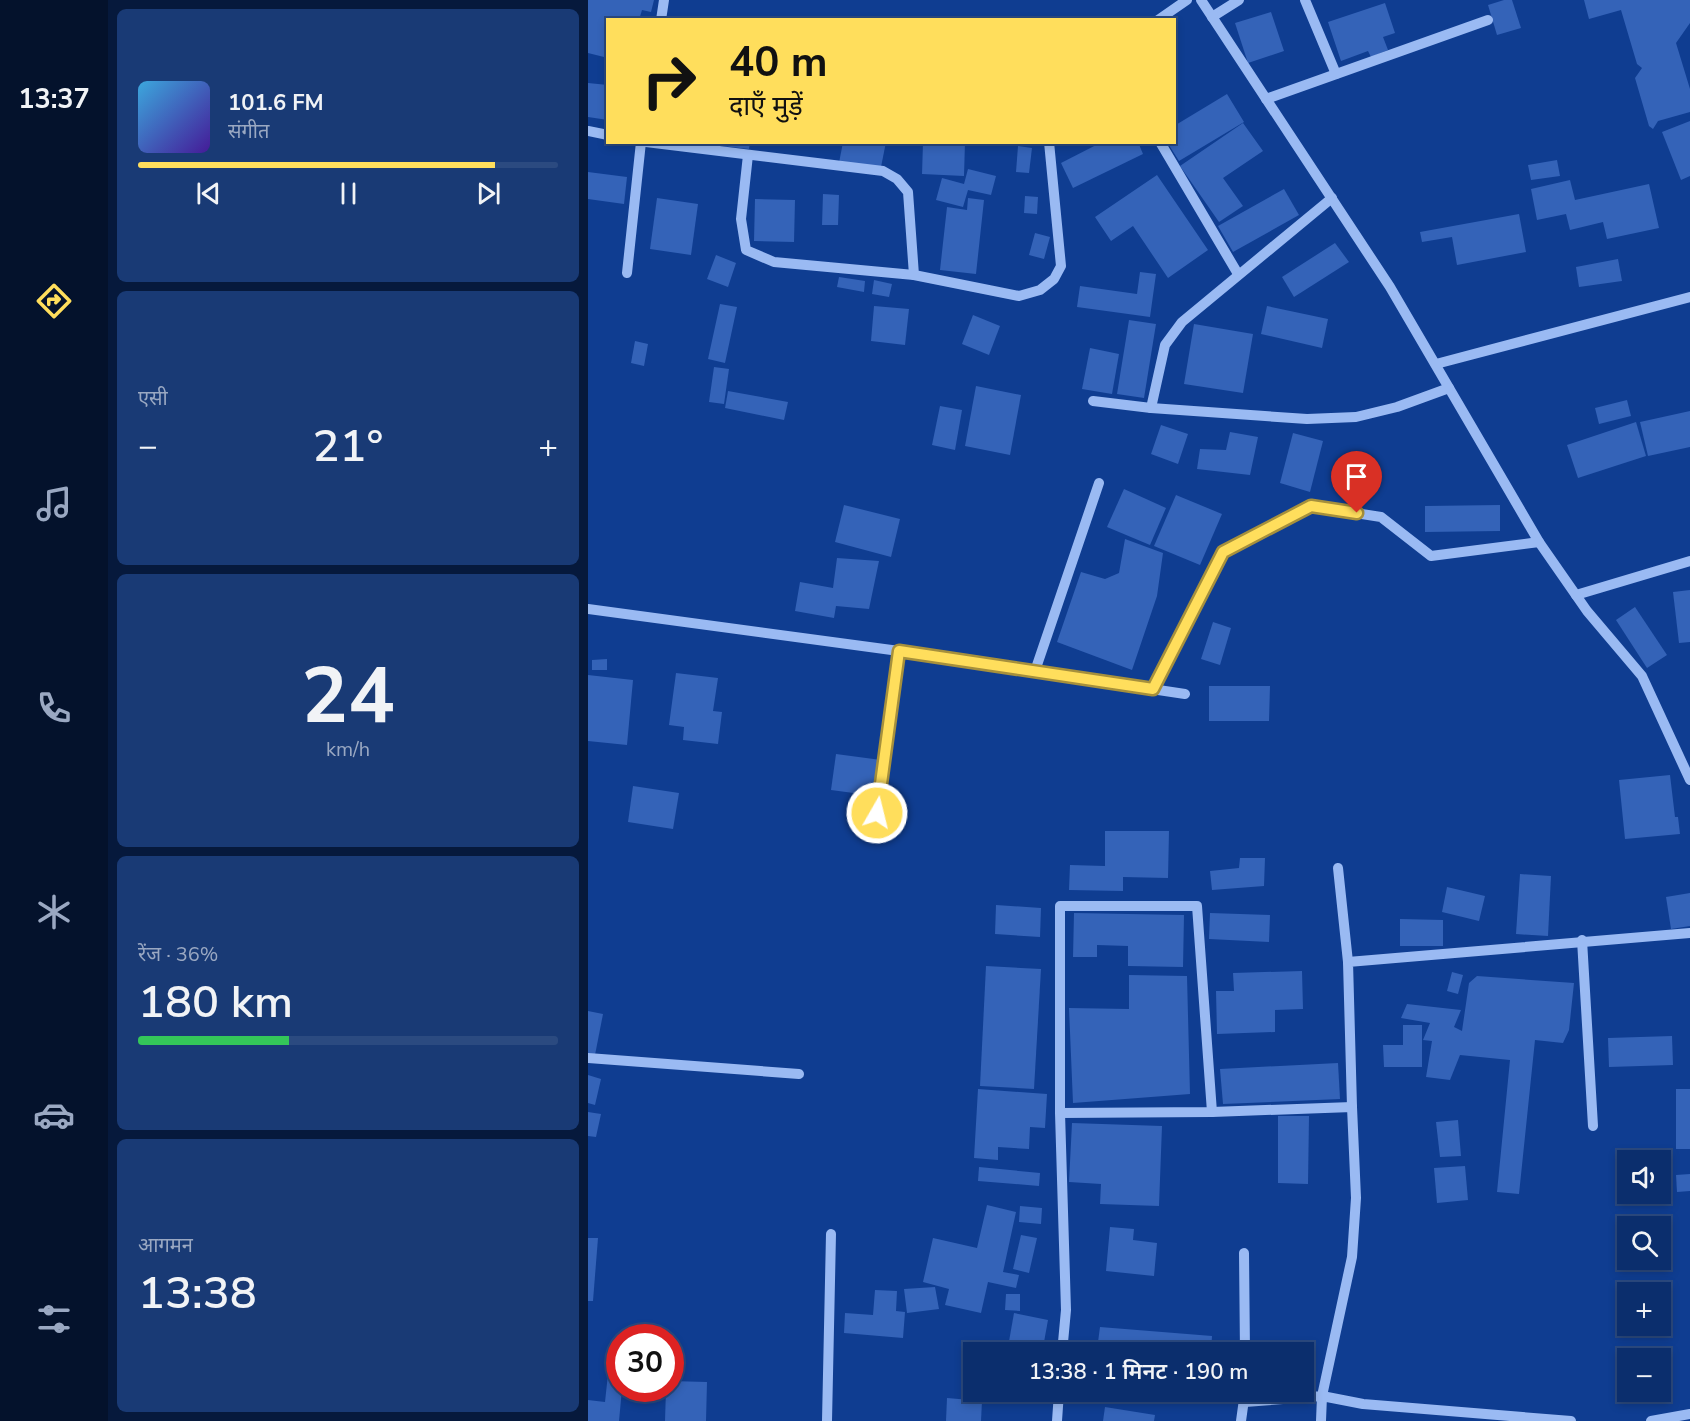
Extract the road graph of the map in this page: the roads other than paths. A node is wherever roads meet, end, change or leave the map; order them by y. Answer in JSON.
{"nodes":[{"id":1,"x":664,"y":0,"type":"edge"},
{"id":2,"x":1186,"y":0,"type":"edge"},
{"id":3,"x":1201,"y":0,"type":"edge"},
{"id":4,"x":1239,"y":0,"type":"edge"},
{"id":5,"x":1305,"y":0,"type":"edge"},
{"id":6,"x":1212,"y":16,"type":"junction"},
{"id":7,"x":661,"y":18,"type":"edge"},
{"id":8,"x":1161,"y":18,"type":"edge"},
{"id":9,"x":1488,"y":20,"type":"dead end"},
{"id":10,"x":1336,"y":74,"type":"junction"},
{"id":11,"x":1266,"y":99,"type":"junction"},
{"id":12,"x":588,"y":131,"type":"edge"},
{"id":13,"x":606,"y":135,"type":"edge"},
{"id":14,"x":641,"y":144,"type":"edge"},
{"id":15,"x":662,"y":144,"type":"edge"},
{"id":16,"x":1049,"y":144,"type":"edge"},
{"id":17,"x":1161,"y":144,"type":"edge"},
{"id":18,"x":748,"y":155,"type":"junction"},
{"id":19,"x":1332,"y":198,"type":"junction"},
{"id":20,"x":627,"y":273,"type":"dead end"},
{"id":21,"x":1238,"y":274,"type":"junction"},
{"id":22,"x":914,"y":275,"type":"junction"},
{"id":23,"x":1690,"y":297,"type":"edge"},
{"id":24,"x":1436,"y":364,"type":"junction"},
{"id":25,"x":1449,"y":388,"type":"junction"},
{"id":26,"x":1093,"y":401,"type":"dead end"},
{"id":27,"x":1151,"y":408,"type":"junction"},
{"id":28,"x":1099,"y":483,"type":"dead end"},
{"id":29,"x":1539,"y":542,"type":"junction"},
{"id":30,"x":1690,"y":561,"type":"edge"},
{"id":31,"x":1576,"y":595,"type":"junction"},
{"id":32,"x":588,"y":609,"type":"edge"},
{"id":33,"x":899,"y":651,"type":"junction"},
{"id":34,"x":1035,"y":671,"type":"junction"},
{"id":35,"x":1153,"y":689,"type":"junction"},
{"id":36,"x":1185,"y":694,"type":"dead end"},
{"id":37,"x":1690,"y":780,"type":"edge"},
{"id":38,"x":877,"y":813,"type":"dead end"},
{"id":39,"x":1338,"y":868,"type":"dead end"},
{"id":40,"x":1690,"y":933,"type":"edge"},
{"id":41,"x":1582,"y":940,"type":"junction"},
{"id":42,"x":1348,"y":962,"type":"junction"},
{"id":43,"x":588,"y":1058,"type":"edge"},
{"id":44,"x":799,"y":1074,"type":"dead end"},
{"id":45,"x":1352,"y":1107,"type":"junction"},
{"id":46,"x":1212,"y":1112,"type":"junction"},
{"id":47,"x":1060,"y":1113,"type":"junction"},
{"id":48,"x":1593,"y":1126,"type":"dead end"},
{"id":49,"x":831,"y":1234,"type":"dead end"},
{"id":50,"x":1245,"y":1253,"type":"dead end"},
{"id":51,"x":1063,"y":1342,"type":"edge"},
{"id":52,"x":1245,"y":1342,"type":"edge"},
{"id":53,"x":1314,"y":1396,"type":"edge"},
{"id":54,"x":1322,"y":1396,"type":"junction"},
{"id":55,"x":1058,"y":1402,"type":"edge"},
{"id":56,"x":1244,"y":1402,"type":"edge"},
{"id":57,"x":1690,"y":1414,"type":"edge"},
{"id":58,"x":1446,"y":1416,"type":"edge"},
{"id":59,"x":827,"y":1421,"type":"edge"},
{"id":60,"x":1057,"y":1421,"type":"edge"},
{"id":61,"x":1241,"y":1421,"type":"edge"},
{"id":62,"x":1321,"y":1421,"type":"edge"},
{"id":63,"x":1571,"y":1421,"type":"edge"},
{"id":64,"x":1652,"y":1421,"type":"edge"}],
"edges":[{"from":1,"to":7,"type":"street"},
{"from":2,"to":8,"type":"street"},
{"from":3,"to":6,"type":"street"},
{"from":4,"to":6,"type":"street"},
{"from":5,"to":10,"type":"street"},
{"from":6,"to":11,"type":"street"},
{"from":9,"to":10,"type":"street"},
{"from":10,"to":11,"type":"street"},
{"from":11,"to":19,"type":"street"},
{"from":12,"to":13,"type":"street"},
{"from":14,"to":20,"type":"street"},
{"from":15,"to":18,"type":"street"},
{"from":16,"to":22,"type":"street"},
{"from":17,"to":21,"type":"street"},
{"from":18,"to":22,"type":"street"},
{"from":18,"to":22,"type":"street"},
{"from":19,"to":21,"type":"street"},
{"from":19,"to":24,"type":"street"},
{"from":21,"to":27,"type":"street"},
{"from":23,"to":24,"type":"street"},
{"from":24,"to":25,"type":"street"},
{"from":25,"to":27,"type":"street"},
{"from":25,"to":29,"type":"street"},
{"from":26,"to":27,"type":"street"},
{"from":28,"to":34,"type":"street"},
{"from":29,"to":31,"type":"street"},
{"from":29,"to":35,"type":"street"},
{"from":30,"to":31,"type":"street"},
{"from":31,"to":37,"type":"street"},
{"from":32,"to":33,"type":"street"},
{"from":33,"to":34,"type":"street"},
{"from":33,"to":38,"type":"street"},
{"from":34,"to":35,"type":"street"},
{"from":35,"to":36,"type":"street"},
{"from":39,"to":42,"type":"street"},
{"from":40,"to":41,"type":"street"},
{"from":41,"to":42,"type":"street"},
{"from":41,"to":48,"type":"street"},
{"from":42,"to":45,"type":"street"},
{"from":43,"to":44,"type":"street"},
{"from":45,"to":46,"type":"street"},
{"from":45,"to":54,"type":"street"},
{"from":46,"to":47,"type":"street"},
{"from":46,"to":47,"type":"street"},
{"from":47,"to":51,"type":"street"},
{"from":49,"to":59,"type":"street"},
{"from":50,"to":52,"type":"street"},
{"from":53,"to":54,"type":"street"},
{"from":54,"to":58,"type":"street"},
{"from":54,"to":62,"type":"street"},
{"from":55,"to":60,"type":"street"},
{"from":56,"to":61,"type":"street"},
{"from":57,"to":64,"type":"street"},
{"from":58,"to":63,"type":"street"}]}
